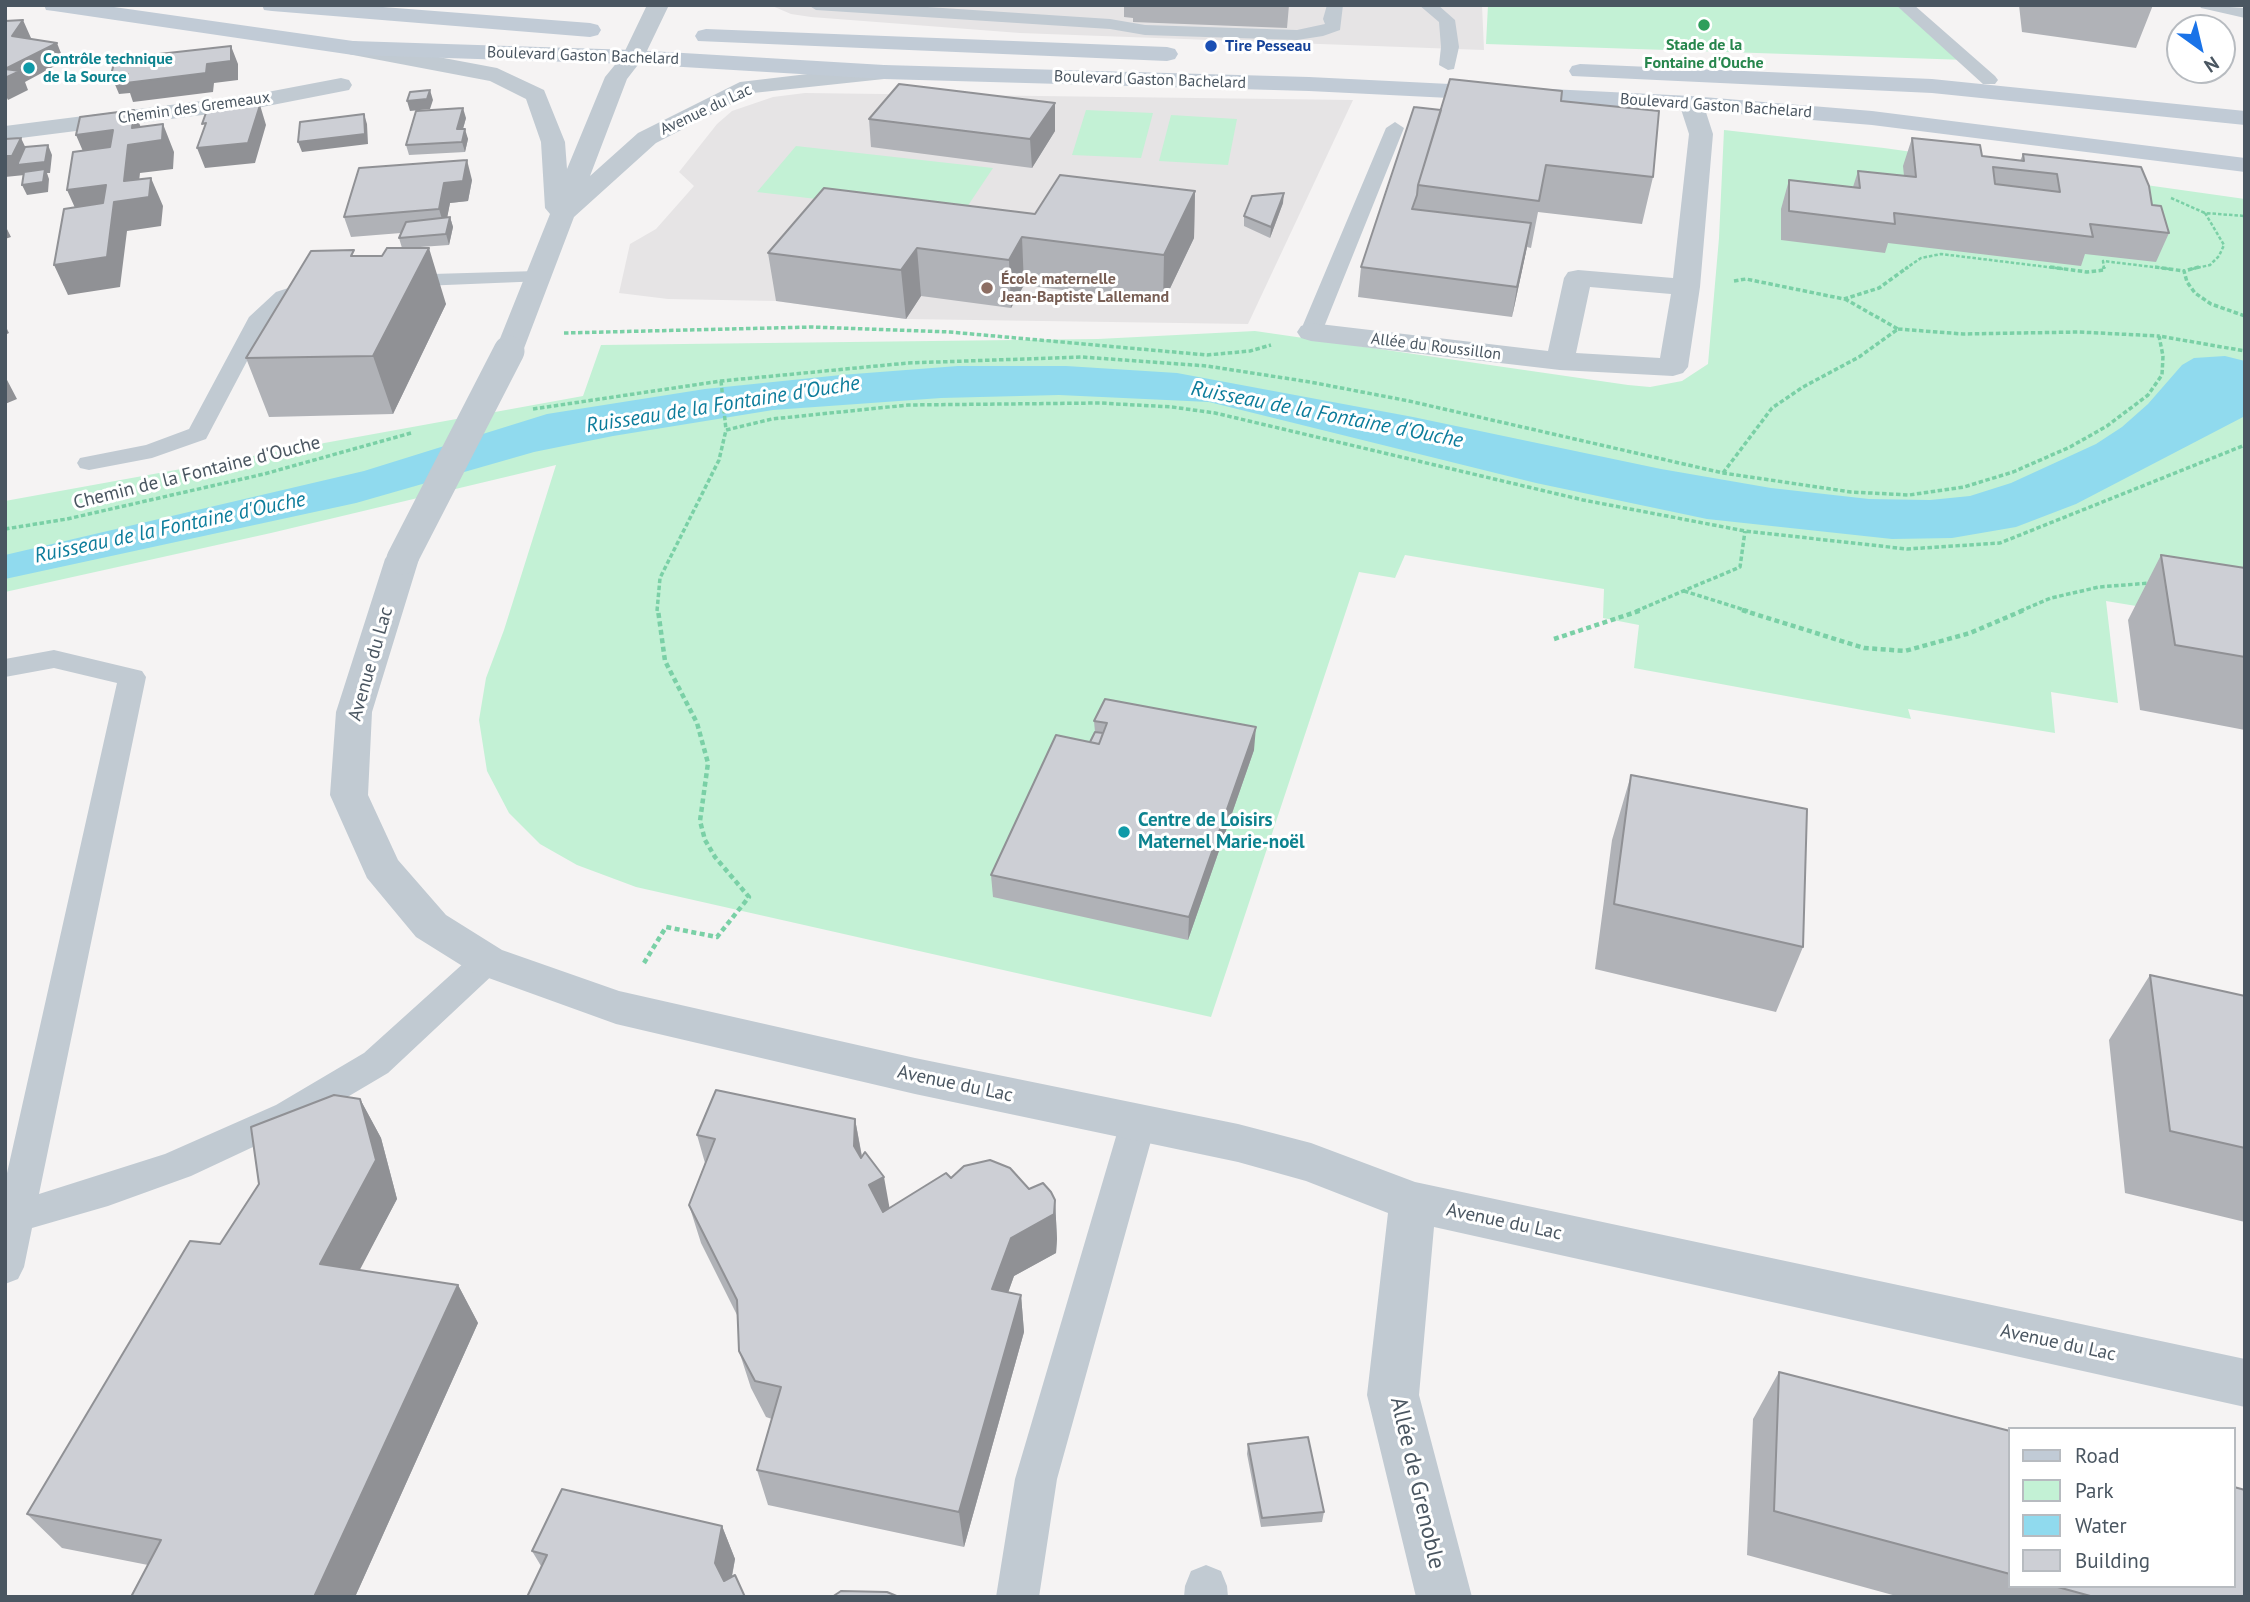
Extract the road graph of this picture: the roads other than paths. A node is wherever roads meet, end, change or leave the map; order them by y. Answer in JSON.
{"nodes":[{"id":1,"x":54,"y":5,"type":"edge"},
{"id":2,"x":272,"y":5,"type":"edge"},
{"id":3,"x":657,"y":5,"type":"edge"},
{"id":4,"x":816,"y":5,"type":"edge"},
{"id":5,"x":1335,"y":5,"type":"edge"},
{"id":6,"x":1427,"y":5,"type":"edge"},
{"id":7,"x":1904,"y":5,"type":"edge"},
{"id":8,"x":2207,"y":5,"type":"edge"},
{"id":9,"x":2245,"y":13,"type":"edge"},
{"id":10,"x":646,"y":33,"type":"junction"},
{"id":11,"x":354,"y":48,"type":"junction"},
{"id":12,"x":1183,"y":54,"type":"dead end"},
{"id":13,"x":633,"y":57,"type":"junction"},
{"id":14,"x":1420,"y":64,"type":"dead end"},
{"id":15,"x":1448,"y":65,"type":"junction"},
{"id":16,"x":1475,"y":66,"type":"dead end"},
{"id":17,"x":1558,"y":69,"type":"dead end"},
{"id":18,"x":884,"y":72,"type":"junction"},
{"id":19,"x":1989,"y":80,"type":"junction"},
{"id":20,"x":341,"y":85,"type":"dead end"},
{"id":21,"x":1932,"y":86,"type":"junction"},
{"id":22,"x":2245,"y":98,"type":"edge"},
{"id":23,"x":1691,"y":103,"type":"junction"},
{"id":24,"x":2245,"y":118,"type":"edge"},
{"id":25,"x":1395,"y":128,"type":"dead end"},
{"id":26,"x":5,"y":132,"type":"edge"},
{"id":27,"x":2245,"y":165,"type":"edge"},
{"id":28,"x":559,"y":218,"type":"junction"},
{"id":29,"x":537,"y":277,"type":"junction"},
{"id":30,"x":373,"y":282,"type":"edge"},
{"id":31,"x":346,"y":283,"type":"edge"},
{"id":32,"x":1686,"y":287,"type":"junction"},
{"id":33,"x":1311,"y":332,"type":"joint"},
{"id":34,"x":1560,"y":361,"type":"junction"},
{"id":35,"x":89,"y":463,"type":"dead end"},
{"id":36,"x":5,"y":668,"type":"edge"},
{"id":37,"x":487,"y":961,"type":"junction"},
{"id":38,"x":1138,"y":1123,"type":"junction"},
{"id":39,"x":1413,"y":1202,"type":"junction"},
{"id":40,"x":16,"y":1217,"type":"junction"},
{"id":41,"x":5,"y":1267,"type":"edge"},
{"id":42,"x":2245,"y":1383,"type":"edge"},
{"id":43,"x":1017,"y":1597,"type":"edge"},
{"id":44,"x":1444,"y":1597,"type":"edge"}],
"edges":[{"from":1,"to":11,"type":"main road","name":"Boulevard Gaston Bachelard"},
{"from":2,"to":10,"type":"main road","name":"Boulevard Gaston Bachelard"},
{"from":3,"to":10,"type":"street","name":"Avenue du Lac"},
{"from":4,"to":5,"type":"lane"},
{"from":6,"to":15,"type":"lane"},
{"from":7,"to":19,"type":"lane"},
{"from":8,"to":9,"type":"lane"},
{"from":10,"to":12,"type":"main road","name":"Boulevard Gaston Bachelard"},
{"from":10,"to":13,"type":"street","name":"Avenue du Lac"},
{"from":11,"to":13,"type":"main road","name":"Boulevard Gaston Bachelard"},
{"from":11,"to":28,"type":"street","name":"Avenue du Lac"},
{"from":13,"to":18,"type":"main road","name":"Boulevard Gaston Bachelard"},
{"from":13,"to":28,"type":"street","name":"Avenue du Lac"},
{"from":14,"to":15,"type":"main road"},
{"from":15,"to":16,"type":"main road"},
{"from":17,"to":21,"type":"main road","name":"Boulevard Gaston Bachelard"},
{"from":18,"to":23,"type":"main road","name":"Boulevard Gaston Bachelard"},
{"from":18,"to":28,"type":"street","name":"Avenue du Lac"},
{"from":19,"to":21,"type":"main road"},
{"from":19,"to":22,"type":"main road"},
{"from":20,"to":26,"type":"street","name":"Chemin des Gremeaux"},
{"from":21,"to":24,"type":"main road","name":"Boulevard Gaston Bachelard"},
{"from":23,"to":27,"type":"main road","name":"Boulevard Gaston Bachelard"},
{"from":23,"to":32,"type":"street","name":"Allée du Roussillon"},
{"from":25,"to":33,"type":"lane"},
{"from":28,"to":29,"type":"street","name":"Avenue du Lac"},
{"from":29,"to":30,"type":"lane"},
{"from":29,"to":37,"type":"street","name":"Avenue du Lac","bridge":true},
{"from":31,"to":35,"type":"lane"},
{"from":32,"to":34,"type":"street"},
{"from":32,"to":34,"type":"street","name":"Allée du Roussillon"},
{"from":33,"to":34,"type":"street","name":"Allée du Roussillon"},
{"from":36,"to":40,"type":"lane"},
{"from":37,"to":38,"type":"street","name":"Avenue du Lac"},
{"from":37,"to":40,"type":"lane"},
{"from":38,"to":39,"type":"street","name":"Avenue du Lac"},
{"from":38,"to":43,"type":"lane"},
{"from":39,"to":42,"type":"street","name":"Avenue du Lac"},
{"from":39,"to":44,"type":"street","name":"Allée de Grenoble"},
{"from":40,"to":41,"type":"lane"}]}
